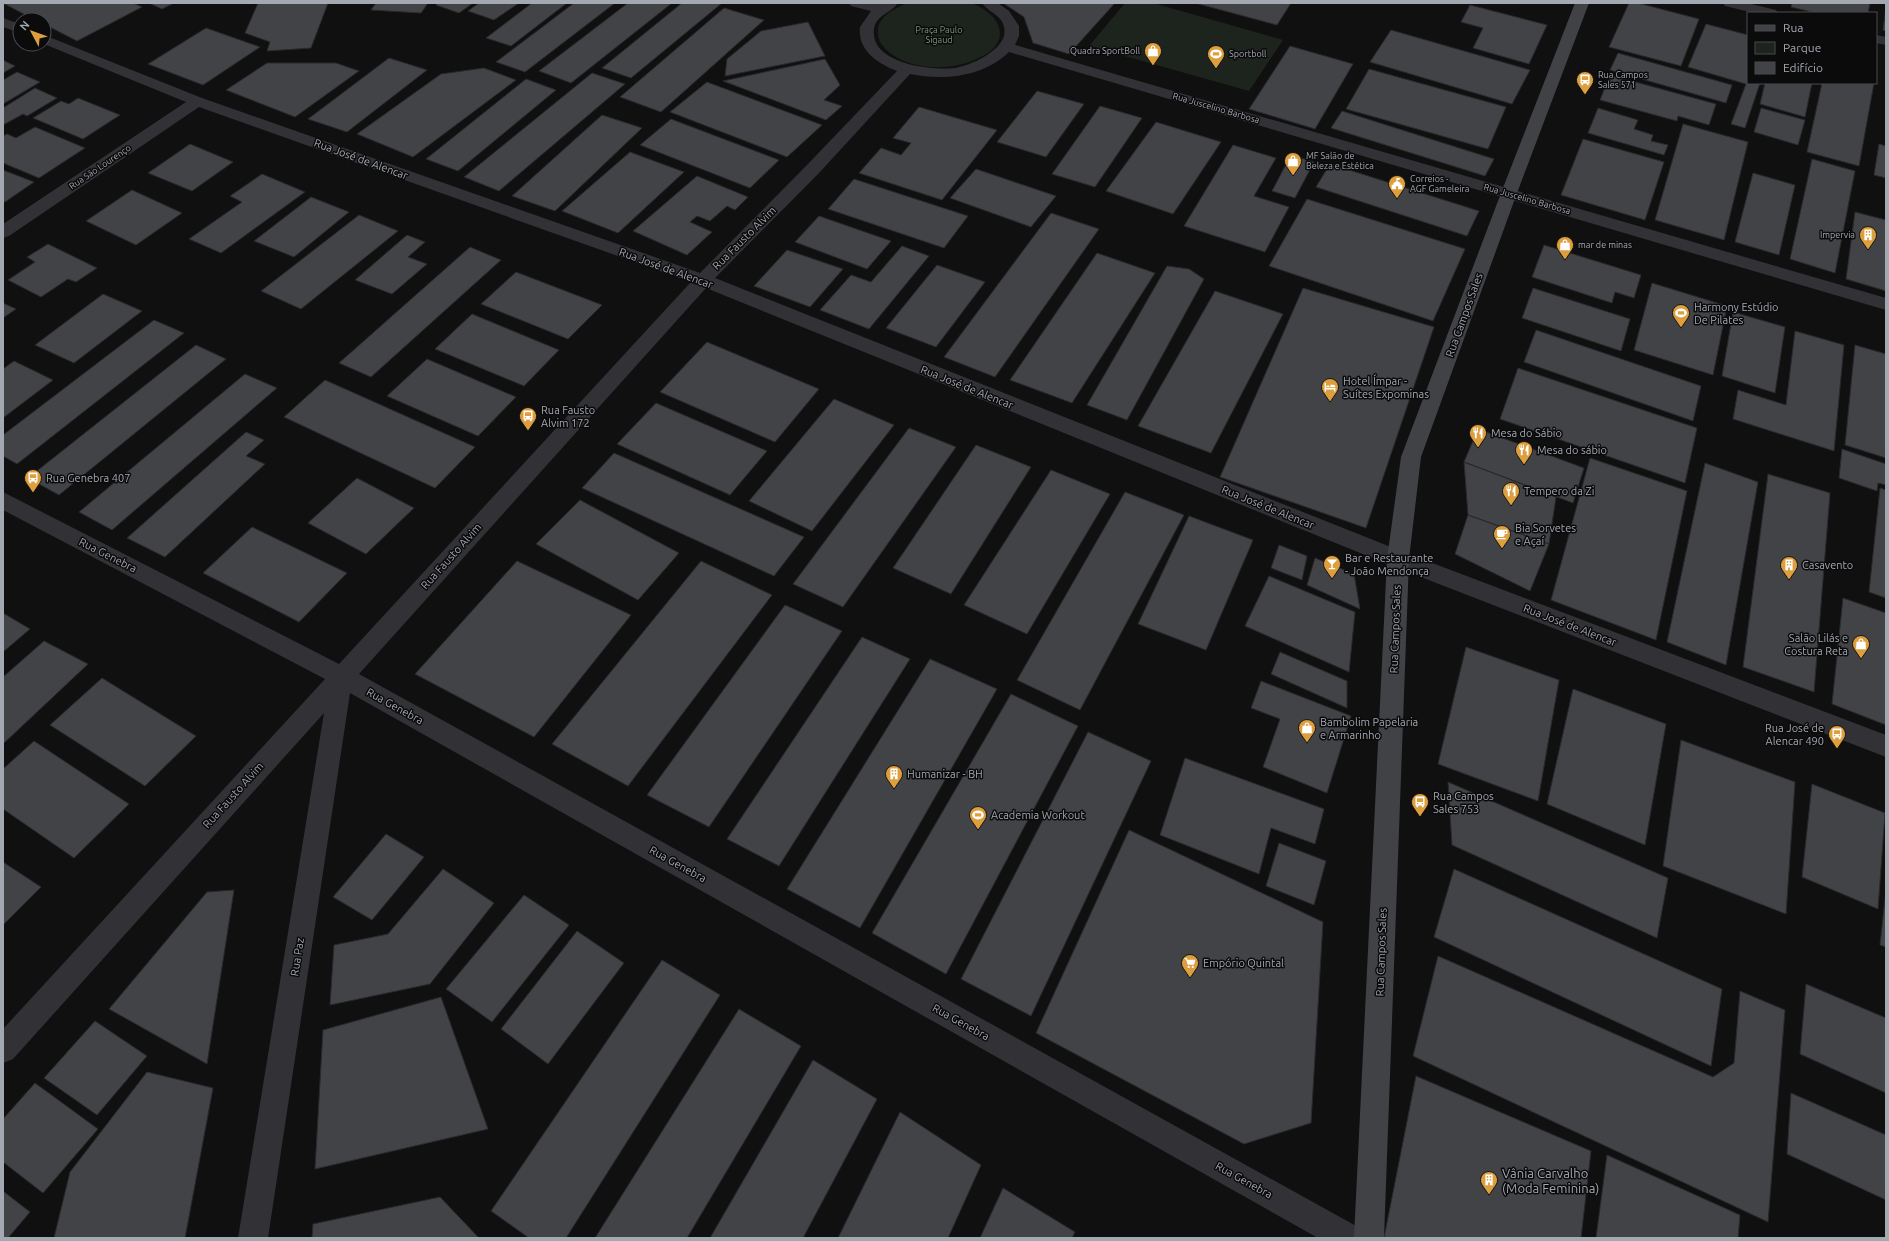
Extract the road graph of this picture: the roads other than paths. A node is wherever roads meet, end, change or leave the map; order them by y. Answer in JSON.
{"nodes":[{"id":1,"x":856,"y":3,"type":"edge"},
{"id":2,"x":989,"y":3,"type":"edge"},
{"id":3,"x":1582,"y":3,"type":"edge"},
{"id":4,"x":1730,"y":3,"type":"edge"},
{"id":5,"x":885,"y":6,"type":"edge"},
{"id":6,"x":1767,"y":12,"type":"edge"},
{"id":7,"x":52,"y":41,"type":"edge"},
{"id":8,"x":1007,"y":47,"type":"junction"},
{"id":9,"x":907,"y":69,"type":"junction"},
{"id":10,"x":197,"y":101,"type":"junction"},
{"id":11,"x":1509,"y":193,"type":"junction"},
{"id":12,"x":3,"y":232,"type":"edge"},
{"id":13,"x":702,"y":280,"type":"junction"},
{"id":14,"x":1886,"y":304,"type":"edge"},
{"id":15,"x":3,"y":500,"type":"edge"},
{"id":16,"x":1398,"y":559,"type":"junction"},
{"id":17,"x":342,"y":676,"type":"junction"},
{"id":18,"x":1886,"y":746,"type":"edge"},
{"id":19,"x":3,"y":1049,"type":"edge"},
{"id":20,"x":253,"y":1238,"type":"edge"},
{"id":21,"x":1347,"y":1238,"type":"edge"},
{"id":22,"x":1369,"y":1238,"type":"edge"}],
"edges":[{"from":1,"to":5,"type":"street"},
{"from":2,"to":8,"type":"street"},
{"from":3,"to":11,"type":"street","name":"Rua Campos Sales"},
{"from":4,"to":6,"type":"street"},
{"from":5,"to":9,"type":"street"},
{"from":7,"to":10,"type":"street","name":"Rua José de Alencar"},
{"from":8,"to":9,"type":"street"},
{"from":8,"to":11,"type":"street","name":"Rua Juscelino Barbosa"},
{"from":9,"to":13,"type":"street","name":"Rua Fausto Alvim"},
{"from":10,"to":12,"type":"street","name":"Rua São Lourenço"},
{"from":10,"to":13,"type":"street","name":"Rua José de Alencar"},
{"from":11,"to":14,"type":"street","name":"Rua Juscelino Barbosa"},
{"from":11,"to":16,"type":"street","name":"Rua Campos Sales"},
{"from":13,"to":16,"type":"street","name":"Rua José de Alencar"},
{"from":13,"to":17,"type":"street","name":"Rua Fausto Alvim"},
{"from":15,"to":17,"type":"street","name":"Rua Genebra"},
{"from":16,"to":18,"type":"street","name":"Rua José de Alencar"},
{"from":16,"to":22,"type":"street","name":"Rua Campos Sales"},
{"from":17,"to":19,"type":"street","name":"Rua Fausto Alvim"},
{"from":17,"to":20,"type":"street","name":"Rua Paz"},
{"from":17,"to":21,"type":"street","name":"Rua Genebra"}]}
